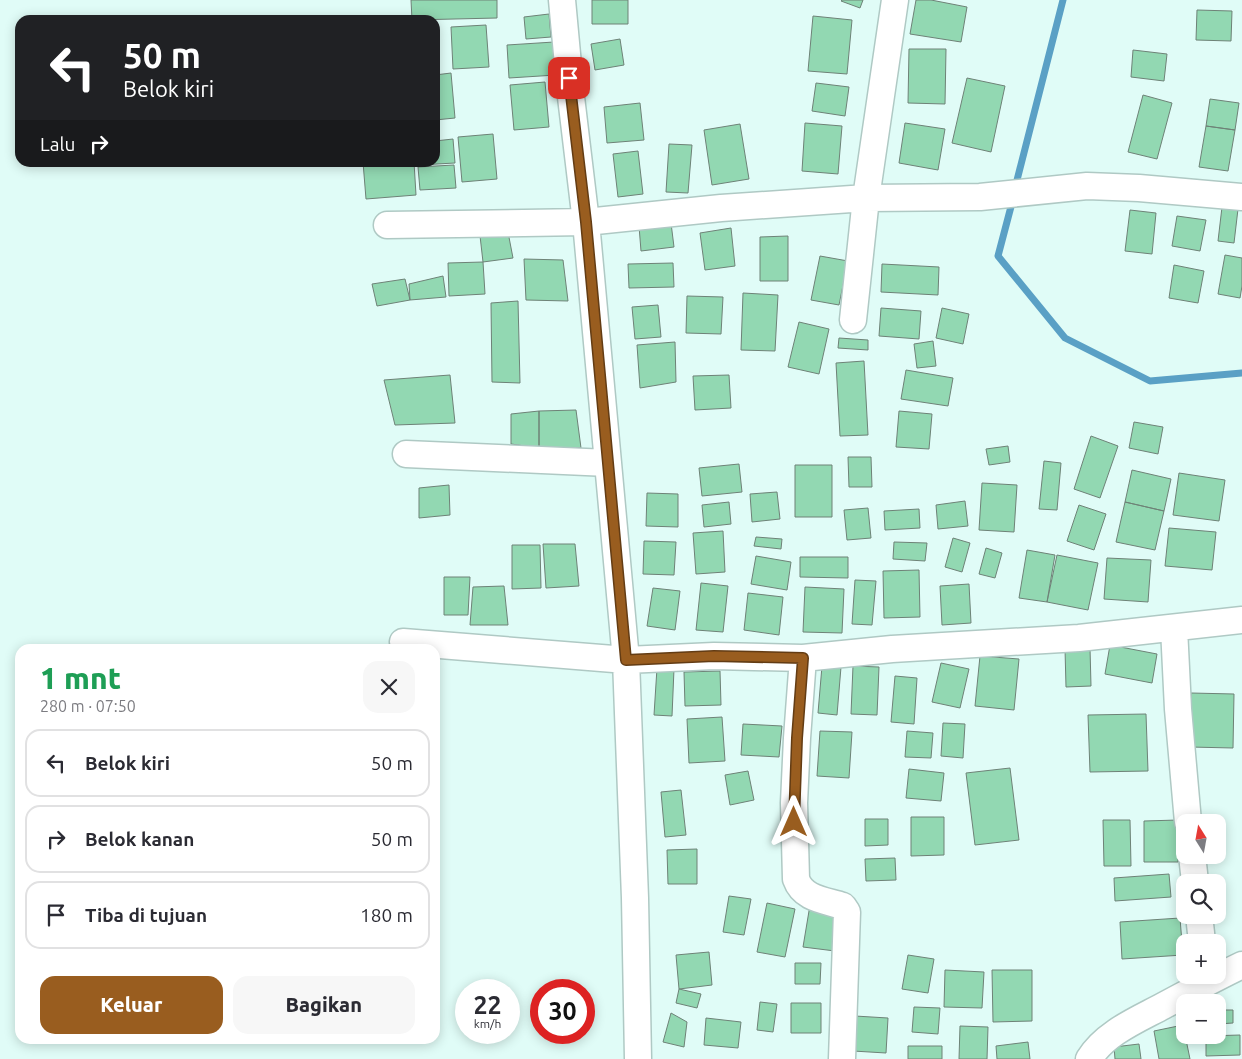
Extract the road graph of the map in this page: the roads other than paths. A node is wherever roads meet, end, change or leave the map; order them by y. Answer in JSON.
{"nodes":[{"id":1,"x":562,"y":0,"type":"edge"},
{"id":2,"x":894,"y":0,"type":"edge"},
{"id":3,"x":1242,"y":197,"type":"edge"},
{"id":4,"x":866,"y":198,"type":"junction"},
{"id":5,"x":586,"y":222,"type":"junction"},
{"id":6,"x":387,"y":225,"type":"dead end"},
{"id":7,"x":853,"y":320,"type":"dead end"},
{"id":8,"x":406,"y":454,"type":"dead end"},
{"id":9,"x":608,"y":463,"type":"junction"},
{"id":10,"x":1242,"y":620,"type":"edge"},
{"id":11,"x":1174,"y":628,"type":"junction"},
{"id":12,"x":403,"y":642,"type":"dead end"},
{"id":13,"x":428,"y":644,"type":"edge"},
{"id":14,"x":440,"y":645,"type":"edge"},
{"id":15,"x":803,"y":658,"type":"junction"},
{"id":16,"x":626,"y":660,"type":"junction"},
{"id":17,"x":1187,"y":814,"type":"edge"},
{"id":18,"x":1242,"y":965,"type":"edge"},
{"id":19,"x":1226,"y":971,"type":"edge"},
{"id":20,"x":1198,"y":984,"type":"edge"},
{"id":21,"x":638,"y":1059,"type":"edge"},
{"id":22,"x":842,"y":1059,"type":"edge"},
{"id":23,"x":1088,"y":1059,"type":"edge"}],
"edges":[{"from":1,"to":5,"type":"street"},
{"from":2,"to":4,"type":"street"},
{"from":3,"to":4,"type":"street"},
{"from":4,"to":5,"type":"street"},
{"from":4,"to":7,"type":"street"},
{"from":5,"to":6,"type":"street"},
{"from":5,"to":9,"type":"street"},
{"from":8,"to":9,"type":"street"},
{"from":9,"to":16,"type":"street"},
{"from":10,"to":11,"type":"street"},
{"from":11,"to":15,"type":"street"},
{"from":11,"to":17,"type":"street"},
{"from":12,"to":13,"type":"street"},
{"from":14,"to":16,"type":"street"},
{"from":15,"to":16,"type":"street"},
{"from":15,"to":22,"type":"street"},
{"from":16,"to":21,"type":"street"},
{"from":18,"to":19,"type":"street"},
{"from":20,"to":23,"type":"street"}]}
